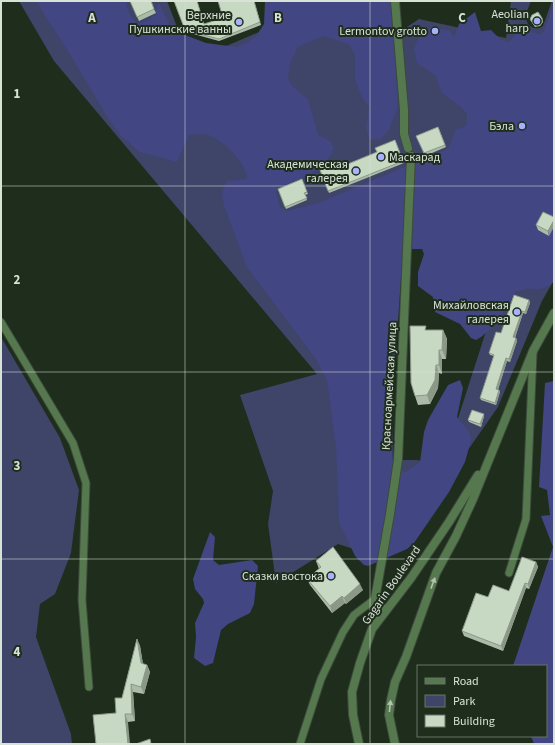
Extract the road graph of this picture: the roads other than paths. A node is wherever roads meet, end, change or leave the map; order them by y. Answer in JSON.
{"nodes":[{"id":1,"x":394,"y":1,"type":"edge"},
{"id":2,"x":554,"y":313,"type":"edge"},
{"id":3,"x":1,"y":322,"type":"edge"},
{"id":4,"x":534,"y":351,"type":"junction"},
{"id":5,"x":491,"y":454,"type":"junction"},
{"id":6,"x":509,"y":573,"type":"dead end"},
{"id":7,"x":374,"y":599,"type":"junction"},
{"id":8,"x":386,"y":610,"type":"junction"},
{"id":9,"x":89,"y":687,"type":"dead end"},
{"id":10,"x":300,"y":744,"type":"edge"},
{"id":11,"x":359,"y":744,"type":"edge"},
{"id":12,"x":395,"y":744,"type":"edge"}],
"edges":[{"from":1,"to":7,"type":"street","name":"Красноармейская улица"},
{"from":2,"to":4,"type":"street","name":"Gagarin Boulevard"},
{"from":3,"to":9,"type":"lane"},
{"from":4,"to":5,"type":"street","name":"Gagarin Boulevard"},
{"from":4,"to":6,"type":"lane"},
{"from":5,"to":8,"type":"street","name":"Gagarin Boulevard"},
{"from":12,"to":5,"type":"street","name":"Gagarin Boulevard","one_way":true},
{"from":7,"to":8,"type":"street"},
{"from":7,"to":10,"type":"lane"},
{"from":8,"to":11,"type":"street","name":"Gagarin Boulevard"}]}
